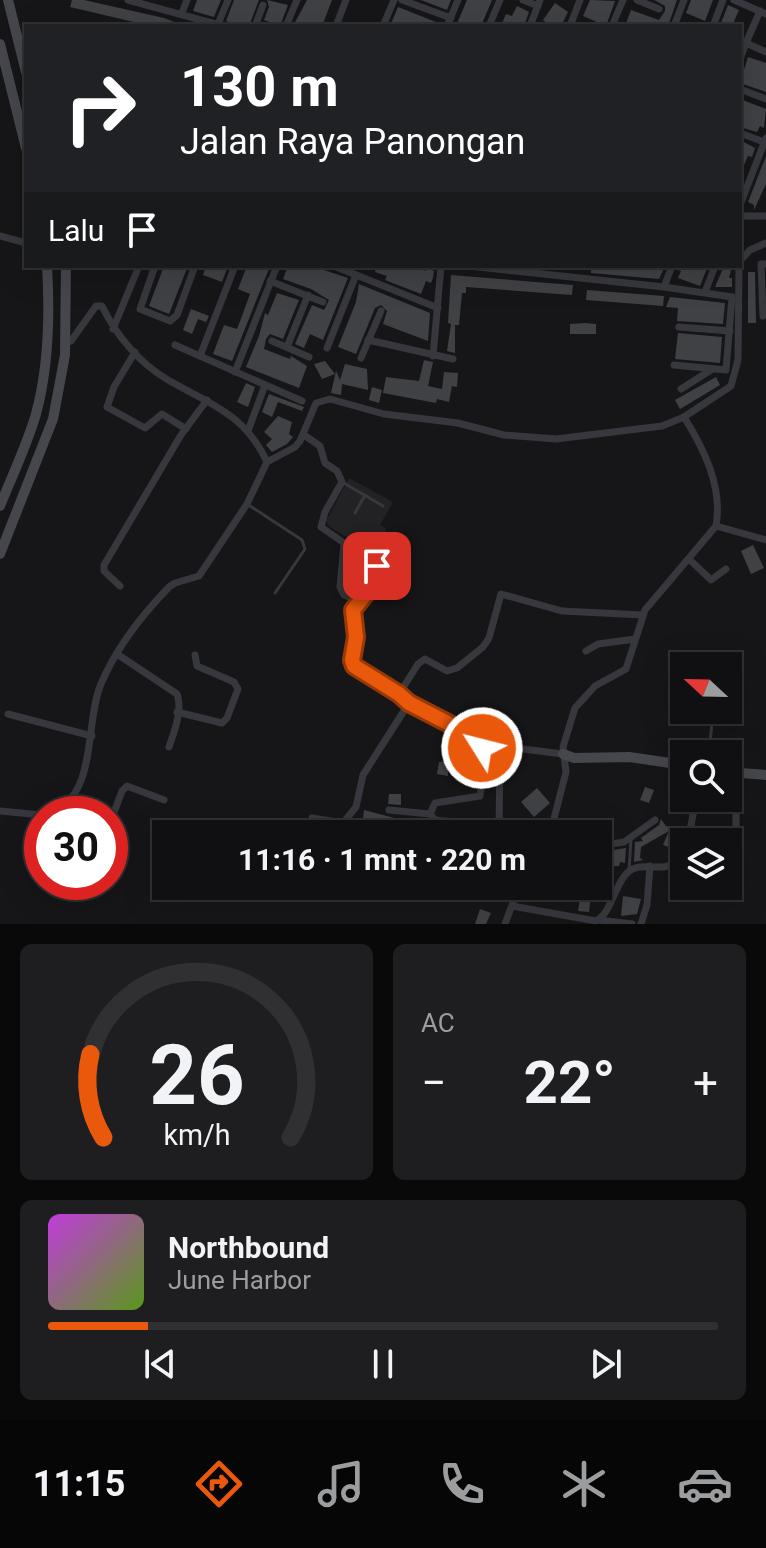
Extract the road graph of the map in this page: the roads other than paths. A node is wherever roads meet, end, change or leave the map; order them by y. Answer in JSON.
{"nodes":[{"id":1,"x":8,"y":0,"type":"edge"},
{"id":2,"x":128,"y":0,"type":"edge"},
{"id":3,"x":187,"y":0,"type":"edge"},
{"id":4,"x":228,"y":0,"type":"edge"},
{"id":5,"x":295,"y":0,"type":"edge"},
{"id":6,"x":346,"y":0,"type":"edge"},
{"id":7,"x":394,"y":0,"type":"edge"},
{"id":8,"x":402,"y":0,"type":"edge"},
{"id":9,"x":458,"y":0,"type":"edge"},
{"id":10,"x":500,"y":0,"type":"edge"},
{"id":11,"x":523,"y":0,"type":"edge"},
{"id":12,"x":569,"y":0,"type":"edge"},
{"id":13,"x":623,"y":0,"type":"edge"},
{"id":14,"x":684,"y":0,"type":"edge"},
{"id":15,"x":723,"y":0,"type":"edge"},
{"id":16,"x":734,"y":0,"type":"edge"},
{"id":17,"x":642,"y":1,"type":"edge"},
{"id":18,"x":143,"y":2,"type":"edge"},
{"id":19,"x":579,"y":2,"type":"edge"},
{"id":20,"x":539,"y":3,"type":"edge"},
{"id":21,"x":263,"y":5,"type":"dead end"},
{"id":22,"x":659,"y":9,"type":"dead end"},
{"id":23,"x":182,"y":13,"type":"junction"},
{"id":24,"x":763,"y":13,"type":"edge"},
{"id":25,"x":449,"y":22,"type":"edge"},
{"id":26,"x":217,"y":24,"type":"edge"},
{"id":27,"x":220,"y":24,"type":"edge"},
{"id":28,"x":258,"y":24,"type":"edge"},
{"id":29,"x":287,"y":24,"type":"edge"},
{"id":30,"x":337,"y":24,"type":"edge"},
{"id":31,"x":384,"y":24,"type":"edge"},
{"id":32,"x":490,"y":24,"type":"edge"},
{"id":33,"x":533,"y":24,"type":"edge"},
{"id":34,"x":571,"y":24,"type":"edge"},
{"id":35,"x":613,"y":24,"type":"edge"},
{"id":36,"x":675,"y":24,"type":"edge"},
{"id":37,"x":714,"y":24,"type":"edge"},
{"id":38,"x":766,"y":40,"type":"edge"},
{"id":39,"x":746,"y":43,"type":"junction"},
{"id":40,"x":0,"y":44,"type":"edge"},
{"id":41,"x":764,"y":51,"type":"edge"},
{"id":42,"x":742,"y":54,"type":"edge"},
{"id":43,"x":24,"y":64,"type":"edge"},
{"id":44,"x":742,"y":90,"type":"edge"},
{"id":45,"x":766,"y":99,"type":"edge"},
{"id":46,"x":742,"y":134,"type":"edge"},
{"id":47,"x":24,"y":140,"type":"edge"},
{"id":48,"x":765,"y":140,"type":"edge"},
{"id":49,"x":742,"y":173,"type":"edge"},
{"id":50,"x":750,"y":176,"type":"junction"},
{"id":51,"x":742,"y":199,"type":"edge"},
{"id":52,"x":742,"y":216,"type":"edge"},
{"id":53,"x":766,"y":216,"type":"edge"},
{"id":54,"x":0,"y":236,"type":"edge"},
{"id":55,"x":24,"y":243,"type":"edge"},
{"id":56,"x":766,"y":243,"type":"edge"},
{"id":57,"x":742,"y":260,"type":"edge"},
{"id":58,"x":766,"y":264,"type":"edge"},
{"id":59,"x":47,"y":268,"type":"edge"},
{"id":60,"x":66,"y":268,"type":"edge"},
{"id":61,"x":138,"y":268,"type":"edge"},
{"id":62,"x":154,"y":268,"type":"edge"},
{"id":63,"x":194,"y":268,"type":"edge"},
{"id":64,"x":234,"y":268,"type":"edge"},
{"id":65,"x":276,"y":268,"type":"edge"},
{"id":66,"x":339,"y":268,"type":"edge"},
{"id":67,"x":439,"y":268,"type":"edge"},
{"id":68,"x":489,"y":268,"type":"edge"},
{"id":69,"x":581,"y":268,"type":"edge"},
{"id":70,"x":671,"y":268,"type":"edge"},
{"id":71,"x":714,"y":268,"type":"edge"},
{"id":72,"x":740,"y":268,"type":"edge"},
{"id":73,"x":356,"y":275,"type":"junction"},
{"id":74,"x":579,"y":277,"type":"junction"},
{"id":75,"x":270,"y":281,"type":"junction"},
{"id":76,"x":664,"y":287,"type":"junction"},
{"id":77,"x":705,"y":292,"type":"junction"},
{"id":78,"x":308,"y":295,"type":"junction"},
{"id":79,"x":323,"y":302,"type":"dead end"},
{"id":80,"x":764,"y":302,"type":"edge"},
{"id":81,"x":438,"y":308,"type":"junction"},
{"id":82,"x":381,"y":311,"type":"dead end"},
{"id":83,"x":763,"y":316,"type":"dead end"},
{"id":84,"x":679,"y":327,"type":"dead end"},
{"id":85,"x":113,"y":329,"type":"junction"},
{"id":86,"x":730,"y":331,"type":"junction"},
{"id":87,"x":368,"y":340,"type":"junction"},
{"id":88,"x":272,"y":341,"type":"dead end"},
{"id":89,"x":66,"y":342,"type":"junction"},
{"id":90,"x":175,"y":345,"type":"dead end"},
{"id":91,"x":287,"y":347,"type":"junction"},
{"id":92,"x":327,"y":348,"type":"dead end"},
{"id":93,"x":135,"y":352,"type":"junction"},
{"id":94,"x":200,"y":356,"type":"junction"},
{"id":95,"x":433,"y":356,"type":"junction"},
{"id":96,"x":309,"y":357,"type":"dead end"},
{"id":97,"x":361,"y":358,"type":"dead end"},
{"id":98,"x":453,"y":359,"type":"dead end"},
{"id":99,"x":674,"y":365,"type":"dead end"},
{"id":100,"x":711,"y":370,"type":"junction"},
{"id":101,"x":235,"y":372,"type":"junction"},
{"id":102,"x":265,"y":385,"type":"junction"},
{"id":103,"x":681,"y":389,"type":"dead end"},
{"id":104,"x":207,"y":400,"type":"junction"},
{"id":105,"x":302,"y":401,"type":"dead end"},
{"id":106,"x":684,"y":417,"type":"junction"},
{"id":107,"x":186,"y":429,"type":"junction"},
{"id":108,"x":248,"y":431,"type":"junction"},
{"id":109,"x":304,"y":435,"type":"junction"},
{"id":110,"x":267,"y":462,"type":"junction"},
{"id":111,"x":341,"y":485,"type":"junction"},
{"id":112,"x":365,"y":495,"type":"junction"},
{"id":113,"x":247,"y":504,"type":"junction"},
{"id":114,"x":0,"y":506,"type":"edge"},
{"id":115,"x":383,"y":506,"type":"dead end"},
{"id":116,"x":355,"y":513,"type":"dead end"},
{"id":117,"x":716,"y":526,"type":"junction"},
{"id":118,"x":766,"y":540,"type":"edge"},
{"id":119,"x":344,"y":544,"type":"junction"},
{"id":120,"x":0,"y":554,"type":"edge"},
{"id":121,"x":689,"y":559,"type":"junction"},
{"id":122,"x":726,"y":569,"type":"dead end"},
{"id":123,"x":120,"y":586,"type":"dead end"},
{"id":124,"x":275,"y":593,"type":"dead end"},
{"id":125,"x":360,"y":601,"type":"junction"},
{"id":126,"x":643,"y":615,"type":"junction"},
{"id":127,"x":635,"y":639,"type":"junction"},
{"id":128,"x":586,"y":651,"type":"dead end"},
{"id":129,"x":117,"y":654,"type":"junction"},
{"id":130,"x":195,"y":655,"type":"dead end"},
{"id":131,"x":399,"y":694,"type":"junction"},
{"id":132,"x":409,"y":703,"type":"junction"},
{"id":133,"x":177,"y":712,"type":"junction"},
{"id":134,"x":8,"y":714,"type":"dead end"},
{"id":135,"x":92,"y":736,"type":"junction"},
{"id":136,"x":169,"y":747,"type":"dead end"},
{"id":137,"x":500,"y":748,"type":"junction"},
{"id":138,"x":487,"y":749,"type":"junction"},
{"id":139,"x":563,"y":754,"type":"junction"},
{"id":140,"x":670,"y":763,"type":"edge"},
{"id":141,"x":742,"y":773,"type":"edge"},
{"id":142,"x":766,"y":775,"type":"edge"},
{"id":143,"x":72,"y":796,"type":"edge"},
{"id":144,"x":120,"y":796,"type":"edge"},
{"id":145,"x":164,"y":800,"type":"dead end"},
{"id":146,"x":389,"y":810,"type":"dead end"},
{"id":147,"x":0,"y":811,"type":"edge"},
{"id":148,"x":24,"y":814,"type":"edge"},
{"id":149,"x":430,"y":814,"type":"junction"},
{"id":150,"x":312,"y":818,"type":"dead end"},
{"id":151,"x":324,"y":820,"type":"edge"},
{"id":152,"x":345,"y":820,"type":"edge"},
{"id":153,"x":435,"y":820,"type":"edge"},
{"id":154,"x":499,"y":820,"type":"edge"},
{"id":155,"x":554,"y":820,"type":"edge"},
{"id":156,"x":655,"y":820,"type":"dead end"},
{"id":157,"x":632,"y":835,"type":"junction"},
{"id":158,"x":612,"y":845,"type":"edge"},
{"id":159,"x":670,"y":865,"type":"edge"},
{"id":160,"x":650,"y":866,"type":"junction"},
{"id":161,"x":629,"y":871,"type":"junction"},
{"id":162,"x":514,"y":900,"type":"edge"},
{"id":163,"x":512,"y":906,"type":"junction"},
{"id":164,"x":599,"y":920,"type":"junction"},
{"id":165,"x":505,"y":924,"type":"edge"},
{"id":166,"x":632,"y":924,"type":"edge"},
{"id":167,"x":641,"y":924,"type":"edge"}],
"edges":[{"from":1,"to":43,"type":"street"},
{"from":2,"to":18,"type":"street"},
{"from":3,"to":23,"type":"street"},
{"from":4,"to":27,"type":"street"},
{"from":5,"to":29,"type":"street"},
{"from":6,"to":30,"type":"street"},
{"from":7,"to":31,"type":"street"},
{"from":8,"to":25,"type":"street"},
{"from":9,"to":25,"type":"street"},
{"from":10,"to":32,"type":"street"},
{"from":11,"to":20,"type":"street"},
{"from":12,"to":19,"type":"street"},
{"from":13,"to":35,"type":"street"},
{"from":14,"to":36,"type":"street"},
{"from":15,"to":37,"type":"street"},
{"from":16,"to":24,"type":"street"},
{"from":17,"to":22,"type":"street"},
{"from":18,"to":23,"type":"street"},
{"from":19,"to":34,"type":"street"},
{"from":20,"to":33,"type":"street"},
{"from":21,"to":28,"type":"street"},
{"from":23,"to":26,"type":"street"},
{"from":24,"to":39,"type":"street"},
{"from":38,"to":41,"type":"street"},
{"from":39,"to":41,"type":"street"},
{"from":39,"to":42,"type":"street"},
{"from":40,"to":47,"type":"street"},
{"from":44,"to":45,"type":"street"},
{"from":46,"to":48,"type":"street"},
{"from":48,"to":50,"type":"street"},
{"from":49,"to":50,"type":"street"},
{"from":50,"to":51,"type":"street"},
{"from":52,"to":53,"type":"street"},
{"from":54,"to":55,"type":"street"},
{"from":56,"to":57,"type":"street"},
{"from":58,"to":80,"type":"street"},
{"from":59,"to":114,"type":"street"},
{"from":60,"to":89,"type":"street"},
{"from":61,"to":85,"type":"street"},
{"from":62,"to":63,"type":"street"},
{"from":64,"to":94,"type":"street"},
{"from":65,"to":75,"type":"street"},
{"from":66,"to":73,"type":"street"},
{"from":67,"to":81,"type":"street"},
{"from":68,"to":74,"type":"street"},
{"from":69,"to":74,"type":"street"},
{"from":70,"to":76,"type":"street"},
{"from":71,"to":77,"type":"street"},
{"from":72,"to":106,"type":"street"},
{"from":73,"to":81,"type":"street"},
{"from":73,"to":92,"type":"street"},
{"from":74,"to":76,"type":"street"},
{"from":75,"to":78,"type":"street"},
{"from":75,"to":101,"type":"street"},
{"from":76,"to":77,"type":"street"},
{"from":77,"to":86,"type":"street"},
{"from":78,"to":79,"type":"street"},
{"from":78,"to":91,"type":"street"},
{"from":80,"to":83,"type":"street"},
{"from":81,"to":95,"type":"street"},
{"from":82,"to":87,"type":"street"},
{"from":84,"to":86,"type":"street"},
{"from":85,"to":89,"type":"street"},
{"from":85,"to":93,"type":"street"},
{"from":86,"to":100,"type":"street"},
{"from":87,"to":95,"type":"street"},
{"from":87,"to":97,"type":"street"},
{"from":88,"to":91,"type":"street"},
{"from":89,"to":120,"type":"street"},
{"from":90,"to":94,"type":"street"},
{"from":91,"to":96,"type":"street"},
{"from":93,"to":104,"type":"street"},
{"from":93,"to":107,"type":"street"},
{"from":94,"to":101,"type":"street"},
{"from":95,"to":98,"type":"street"},
{"from":99,"to":100,"type":"street"},
{"from":100,"to":103,"type":"street"},
{"from":101,"to":102,"type":"street"},
{"from":102,"to":105,"type":"street"},
{"from":102,"to":108,"type":"street"},
{"from":104,"to":107,"type":"street"},
{"from":104,"to":108,"type":"street"},
{"from":106,"to":109,"type":"street"},
{"from":106,"to":117,"type":"street"},
{"from":107,"to":123,"type":"street"},
{"from":108,"to":110,"type":"street"},
{"from":109,"to":110,"type":"street"},
{"from":109,"to":111,"type":"street"},
{"from":110,"to":113,"type":"street"},
{"from":111,"to":112,"type":"lane"},
{"from":111,"to":119,"type":"street"},
{"from":112,"to":115,"type":"lane"},
{"from":112,"to":116,"type":"lane"},
{"from":113,"to":124,"type":"lane"},
{"from":113,"to":129,"type":"street"},
{"from":117,"to":118,"type":"street"},
{"from":117,"to":121,"type":"street"},
{"from":119,"to":125,"type":"street"},
{"from":119,"to":125,"type":"street"},
{"from":121,"to":122,"type":"street"},
{"from":121,"to":126,"type":"street"},
{"from":125,"to":131,"type":"street"},
{"from":126,"to":127,"type":"street"},
{"from":126,"to":131,"type":"street"},
{"from":127,"to":128,"type":"street"},
{"from":127,"to":139,"type":"street"},
{"from":129,"to":133,"type":"street"},
{"from":129,"to":135,"type":"street"},
{"from":130,"to":133,"type":"street"},
{"from":131,"to":132,"type":"street"},
{"from":132,"to":138,"type":"street"},
{"from":132,"to":152,"type":"street"},
{"from":133,"to":136,"type":"street"},
{"from":134,"to":135,"type":"street"},
{"from":135,"to":143,"type":"street"},
{"from":137,"to":138,"type":"street"},
{"from":137,"to":139,"type":"street"},
{"from":137,"to":154,"type":"street"},
{"from":138,"to":149,"type":"street"},
{"from":139,"to":140,"type":"street"},
{"from":139,"to":155,"type":"street"},
{"from":141,"to":142,"type":"street"},
{"from":144,"to":145,"type":"street"},
{"from":146,"to":149,"type":"street"},
{"from":147,"to":148,"type":"street"},
{"from":149,"to":153,"type":"street"},
{"from":150,"to":151,"type":"street"},
{"from":156,"to":157,"type":"street"},
{"from":157,"to":158,"type":"street"},
{"from":157,"to":161,"type":"lane"},
{"from":159,"to":160,"type":"street"},
{"from":160,"to":161,"type":"street"},
{"from":160,"to":167,"type":"street"},
{"from":161,"to":164,"type":"street"},
{"from":162,"to":163,"type":"street"},
{"from":163,"to":164,"type":"street"},
{"from":163,"to":165,"type":"street"},
{"from":164,"to":166,"type":"street"}]}
